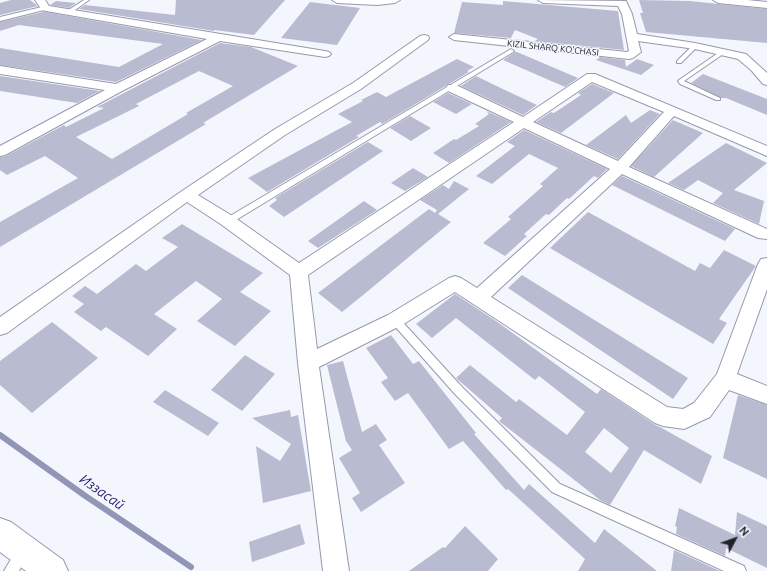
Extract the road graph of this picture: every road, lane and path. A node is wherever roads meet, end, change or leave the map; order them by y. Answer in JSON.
{"nodes":[{"id":1,"x":87,"y":0,"type":"edge"},
{"id":2,"x":337,"y":0,"type":"edge"},
{"id":3,"x":395,"y":0,"type":"edge"},
{"id":4,"x":543,"y":0,"type":"edge"},
{"id":5,"x":718,"y":0,"type":"edge"},
{"id":6,"x":579,"y":1,"type":"edge"},
{"id":7,"x":621,"y":2,"type":"edge"},
{"id":8,"x":43,"y":4,"type":"edge"},
{"id":9,"x":767,"y":4,"type":"edge"},
{"id":10,"x":69,"y":12,"type":"junction"},
{"id":11,"x":0,"y":19,"type":"edge"},
{"id":12,"x":219,"y":37,"type":"junction"},
{"id":13,"x":454,"y":37,"type":"dead end"},
{"id":14,"x":632,"y":37,"type":"junction"},
{"id":15,"x":424,"y":38,"type":"dead end"},
{"id":16,"x":695,"y":46,"type":"junction"},
{"id":17,"x":511,"y":51,"type":"dead end"},
{"id":18,"x":723,"y":52,"type":"junction"},
{"id":19,"x":325,"y":54,"type":"dead end"},
{"id":20,"x":742,"y":56,"type":"junction"},
{"id":21,"x":767,"y":61,"type":"edge"},
{"id":22,"x":679,"y":62,"type":"dead end"},
{"id":23,"x":0,"y":70,"type":"edge"},
{"id":24,"x":767,"y":81,"type":"edge"},
{"id":25,"x":118,"y":88,"type":"junction"},
{"id":26,"x":452,"y":88,"type":"junction"},
{"id":27,"x":718,"y":99,"type":"dead end"},
{"id":28,"x":672,"y":111,"type":"junction"},
{"id":29,"x":524,"y":122,"type":"junction"},
{"id":30,"x":765,"y":146,"type":"edge"},
{"id":31,"x":0,"y":152,"type":"edge"},
{"id":32,"x":620,"y":168,"type":"junction"},
{"id":33,"x":187,"y":194,"type":"junction"},
{"id":34,"x":228,"y":220,"type":"junction"},
{"id":35,"x":766,"y":234,"type":"edge"},
{"id":36,"x":767,"y":264,"type":"edge"},
{"id":37,"x":299,"y":272,"type":"junction"},
{"id":38,"x":479,"y":297,"type":"junction"},
{"id":39,"x":395,"y":320,"type":"junction"},
{"id":40,"x":0,"y":327,"type":"edge"},
{"id":41,"x":308,"y":363,"type":"junction"},
{"id":42,"x":724,"y":379,"type":"junction"},
{"id":43,"x":767,"y":395,"type":"edge"},
{"id":44,"x":11,"y":551,"type":"edge"},
{"id":45,"x":52,"y":571,"type":"edge"},
{"id":46,"x":336,"y":571,"type":"edge"},
{"id":47,"x":739,"y":571,"type":"edge"}],
"edges":[{"from":1,"to":10,"type":"lane"},
{"from":2,"to":3,"type":"street"},
{"from":4,"to":6,"type":"street","name":"KIZIL SHARQ KO'CHASI"},
{"from":5,"to":9,"type":"street"},
{"from":6,"to":7,"type":"street","name":"KIZIL SHARQ KO'CHASI"},
{"from":7,"to":14,"type":"street","name":"KIZIL SHARQ KO'CHASI"},
{"from":8,"to":10,"type":"street"},
{"from":8,"to":11,"type":"lane"},
{"from":10,"to":12,"type":"street"},
{"from":12,"to":19,"type":"street"},
{"from":12,"to":25,"type":"street"},
{"from":13,"to":14,"type":"street","name":"KIZIL SHARQ KO'CHASI"},
{"from":14,"to":16,"type":"street"},
{"from":15,"to":33,"type":"street"},
{"from":16,"to":18,"type":"street"},
{"from":16,"to":22,"type":"lane"},
{"from":17,"to":26,"type":"lane"},
{"from":18,"to":20,"type":"street"},
{"from":18,"to":27,"type":"lane"},
{"from":20,"to":21,"type":"street"},
{"from":20,"to":24,"type":"street"},
{"from":23,"to":25,"type":"street"},
{"from":25,"to":31,"type":"street"},
{"from":26,"to":29,"type":"street"},
{"from":26,"to":34,"type":"lane"},
{"from":28,"to":29,"type":"street"},
{"from":28,"to":30,"type":"street"},
{"from":28,"to":32,"type":"street"},
{"from":29,"to":32,"type":"street"},
{"from":29,"to":37,"type":"street"},
{"from":32,"to":35,"type":"street"},
{"from":32,"to":38,"type":"street"},
{"from":33,"to":34,"type":"street"},
{"from":33,"to":40,"type":"street"},
{"from":34,"to":37,"type":"street"},
{"from":36,"to":42,"type":"street"},
{"from":37,"to":41,"type":"street"},
{"from":38,"to":39,"type":"street"},
{"from":38,"to":42,"type":"street"},
{"from":39,"to":41,"type":"street"},
{"from":39,"to":47,"type":"lane"},
{"from":41,"to":46,"type":"street"},
{"from":42,"to":43,"type":"street"},
{"from":44,"to":45,"type":"street"}]}
